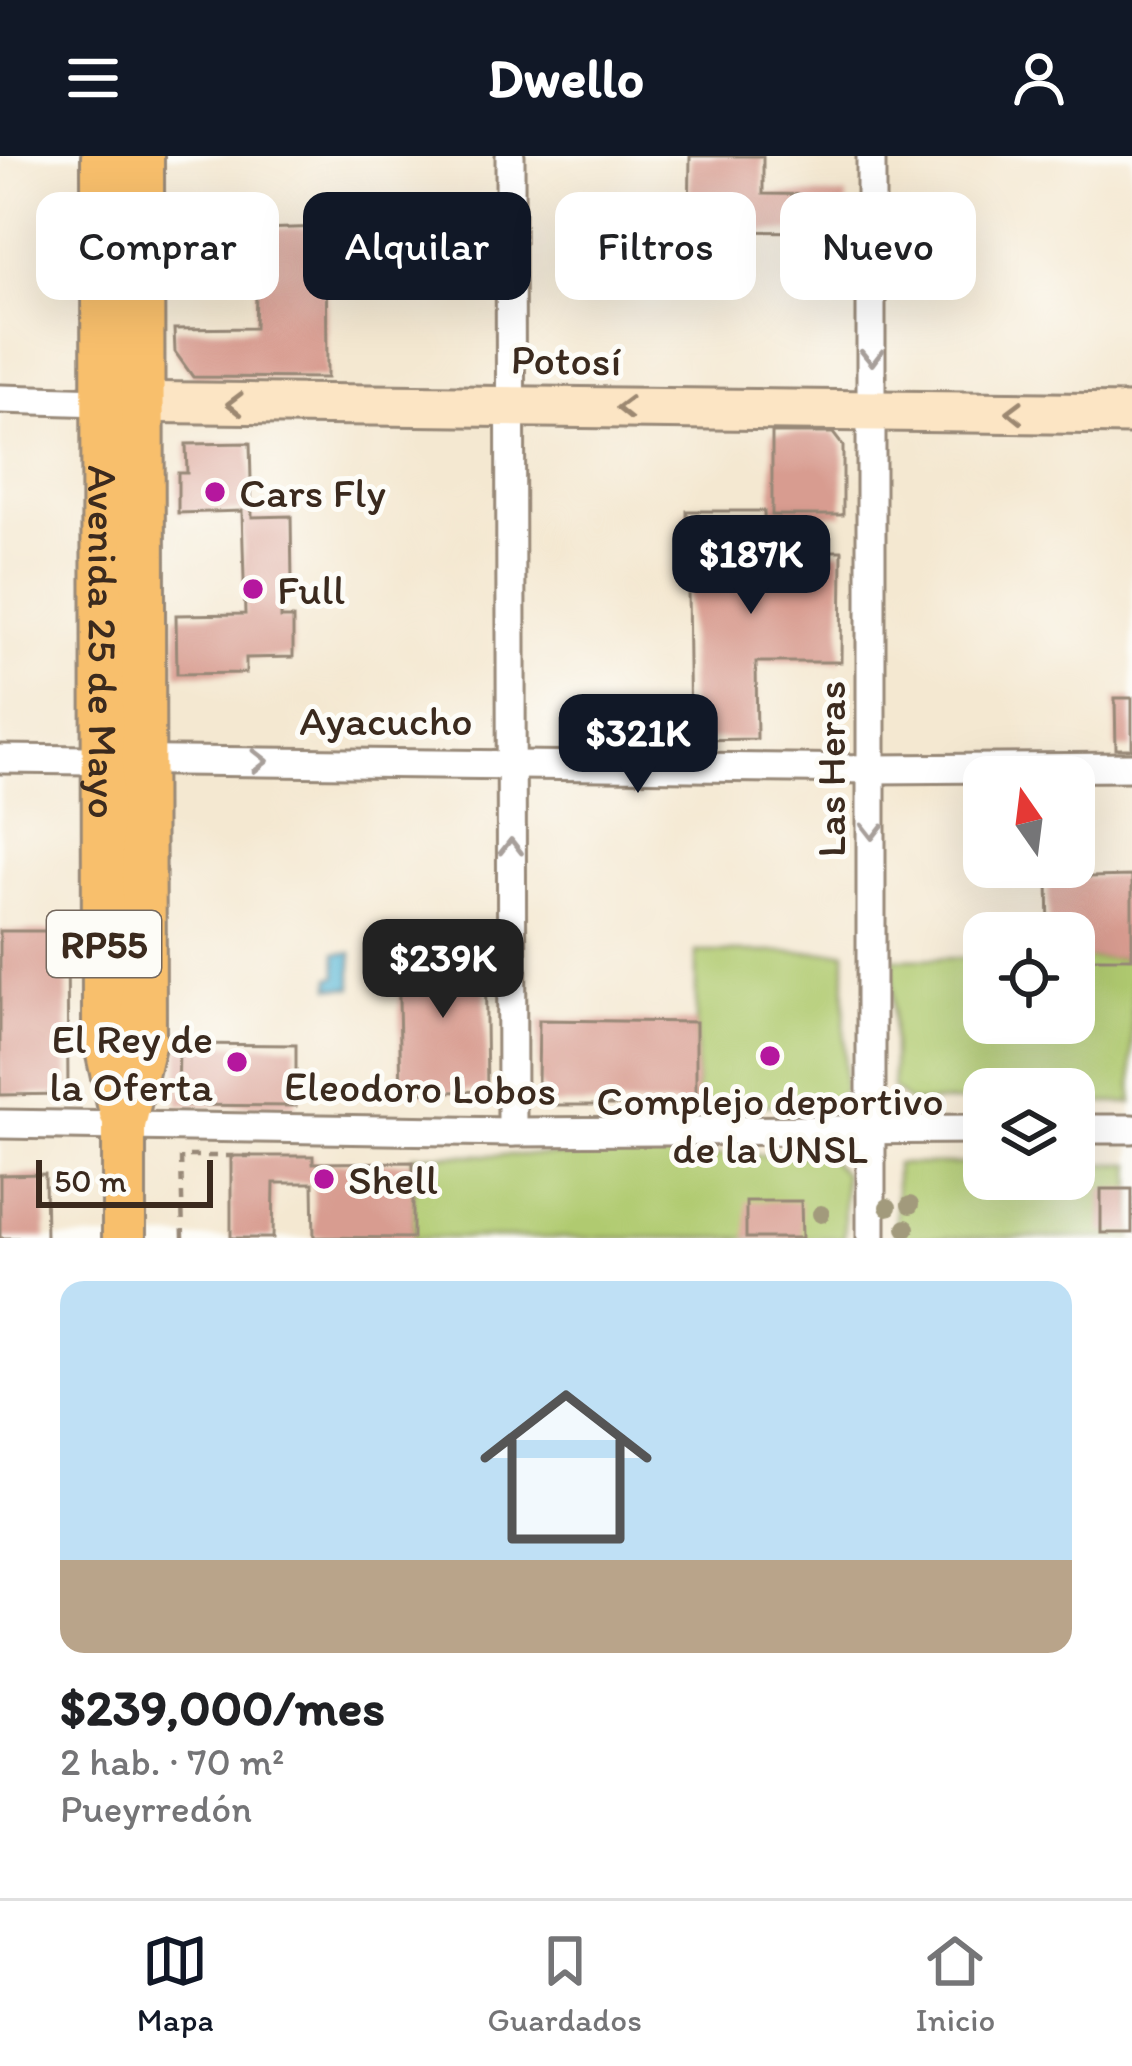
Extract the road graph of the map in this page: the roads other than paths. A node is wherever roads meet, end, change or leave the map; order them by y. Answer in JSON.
{"nodes":[{"id":1,"x":103,"y":156,"type":"edge"},
{"id":2,"x":142,"y":156,"type":"edge"},
{"id":3,"x":510,"y":156,"type":"edge"},
{"id":4,"x":871,"y":156,"type":"edge"},
{"id":5,"x":0,"y":398,"type":"edge"},
{"id":6,"x":123,"y":402,"type":"junction"},
{"id":7,"x":510,"y":407,"type":"junction"},
{"id":8,"x":873,"y":410,"type":"junction"},
{"id":9,"x":1132,"y":414,"type":"edge"},
{"id":10,"x":0,"y":759,"type":"edge"},
{"id":11,"x":123,"y":760,"type":"junction"},
{"id":12,"x":511,"y":763,"type":"junction"},
{"id":13,"x":1132,"y":767,"type":"edge"},
{"id":14,"x":872,"y":769,"type":"junction"},
{"id":15,"x":0,"y":1124,"type":"edge"},
{"id":16,"x":124,"y":1126,"type":"junction"},
{"id":17,"x":869,"y":1129,"type":"junction"},
{"id":18,"x":963,"y":1129,"type":"edge"},
{"id":19,"x":1095,"y":1129,"type":"edge"},
{"id":20,"x":1132,"y":1129,"type":"edge"},
{"id":21,"x":512,"y":1132,"type":"junction"},
{"id":22,"x":124,"y":1180,"type":"junction"},
{"id":23,"x":102,"y":1238,"type":"edge"},
{"id":24,"x":124,"y":1238,"type":"edge"},
{"id":25,"x":871,"y":1238,"type":"edge"}],
"edges":[{"from":1,"to":6,"type":"main road","name":"Avenida 25 de Mayo","number":"RP55"},
{"from":2,"to":6,"type":"main road","name":"Avenida 25 de Mayo","number":"RP55"},
{"from":3,"to":7,"type":"street"},
{"from":4,"to":8,"type":"street","name":"Las Heras","one_way":true},
{"from":5,"to":6,"type":"street","name":"Potosí"},
{"from":7,"to":6,"type":"main road","name":"Potosí","one_way":true},
{"from":6,"to":11,"type":"main road","name":"Avenida 25 de Mayo","number":"RP55"},
{"from":8,"to":7,"type":"main road","name":"Potosí","one_way":true},
{"from":7,"to":12,"type":"street"},
{"from":9,"to":8,"type":"main road","name":"Potosí","one_way":true},
{"from":8,"to":14,"type":"street","name":"Las Heras"},
{"from":10,"to":11,"type":"street","name":"Ayacucho"},
{"from":11,"to":12,"type":"street","name":"Ayacucho","one_way":true},
{"from":11,"to":16,"type":"main road","name":"Avenida 25 de Mayo","number":"RP55"},
{"from":12,"to":14,"type":"street","name":"Ayacucho"},
{"from":21,"to":12,"type":"street","one_way":true},
{"from":13,"to":14,"type":"street","name":"Ayacucho"},
{"from":14,"to":17,"type":"street","name":"Las Heras","one_way":true},
{"from":15,"to":16,"type":"street","name":"Eleodoro Lobos"},
{"from":16,"to":21,"type":"street","name":"Eleodoro Lobos"},
{"from":16,"to":22,"type":"main road","name":"Avenida 25 de Mayo","number":"RP55"},
{"from":17,"to":18,"type":"street","name":"Eleodoro Lobos"},
{"from":17,"to":21,"type":"street","name":"Eleodoro Lobos"},
{"from":17,"to":25,"type":"street","name":"Las Heras"},
{"from":19,"to":20,"type":"street"},
{"from":22,"to":23,"type":"street"},
{"from":22,"to":24,"type":"main road","name":"Avenida 25 de Mayo","number":"RP55"}]}
